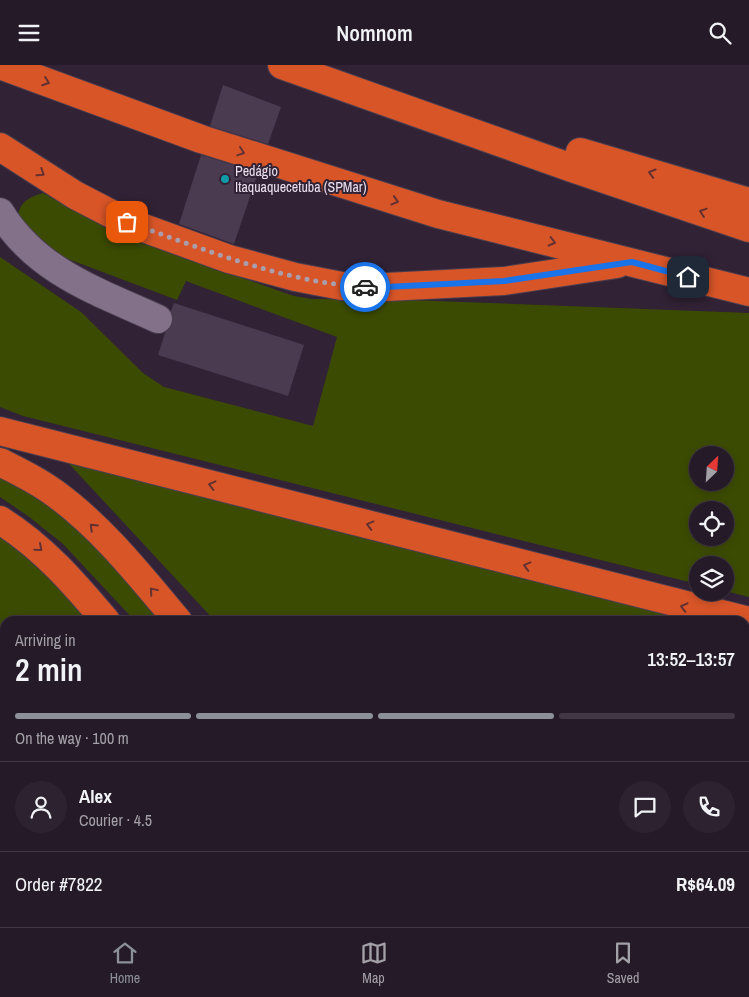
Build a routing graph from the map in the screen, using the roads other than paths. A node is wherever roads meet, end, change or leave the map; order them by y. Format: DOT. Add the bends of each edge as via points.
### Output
graph roads {
  1 [pos="0,65"];
  2 [pos="282,65"];
  3 [pos="340,85"];
  4 [pos="0,147"];
  5 [pos="749,202"];
  6 [pos="0,212"];
  7 [pos="749,227"];
  8 [pos="632,262"];
  9 [pos="741,291"];
  10 [pos="158,319"];
  11 [pos="0,431"];
  12 [pos="0,462"];
  13 [pos="0,520"];
  14 [pos="102,616"];
  15 [pos="174,616"];
  16 [pos="729,616"];
  1 -- 8 [label="highway, one-way" via="209,141 349,187 438,214"];
  2 -- 3 [label="highway"];
  5 -- 3 [label="highway, one-way"];
  7 -- 3 [label="highway, one-way" via="572,169"];
  4 -- 8 [label="highway, one-way" via="75,195 127,222 229,259 305,279 386,287 504,281"];
  6 -- 10 [label="lane" via="11,230 38,257 74,281"];
  8 -- 9 [label="highway"];
  16 -- 11 [label="highway, one-way"];
  15 -- 12 [label="highway, one-way" via="128,561 90,524 53,492"];
  13 -- 14 [label="highway, one-way" via="22,533 54,561"];
}
